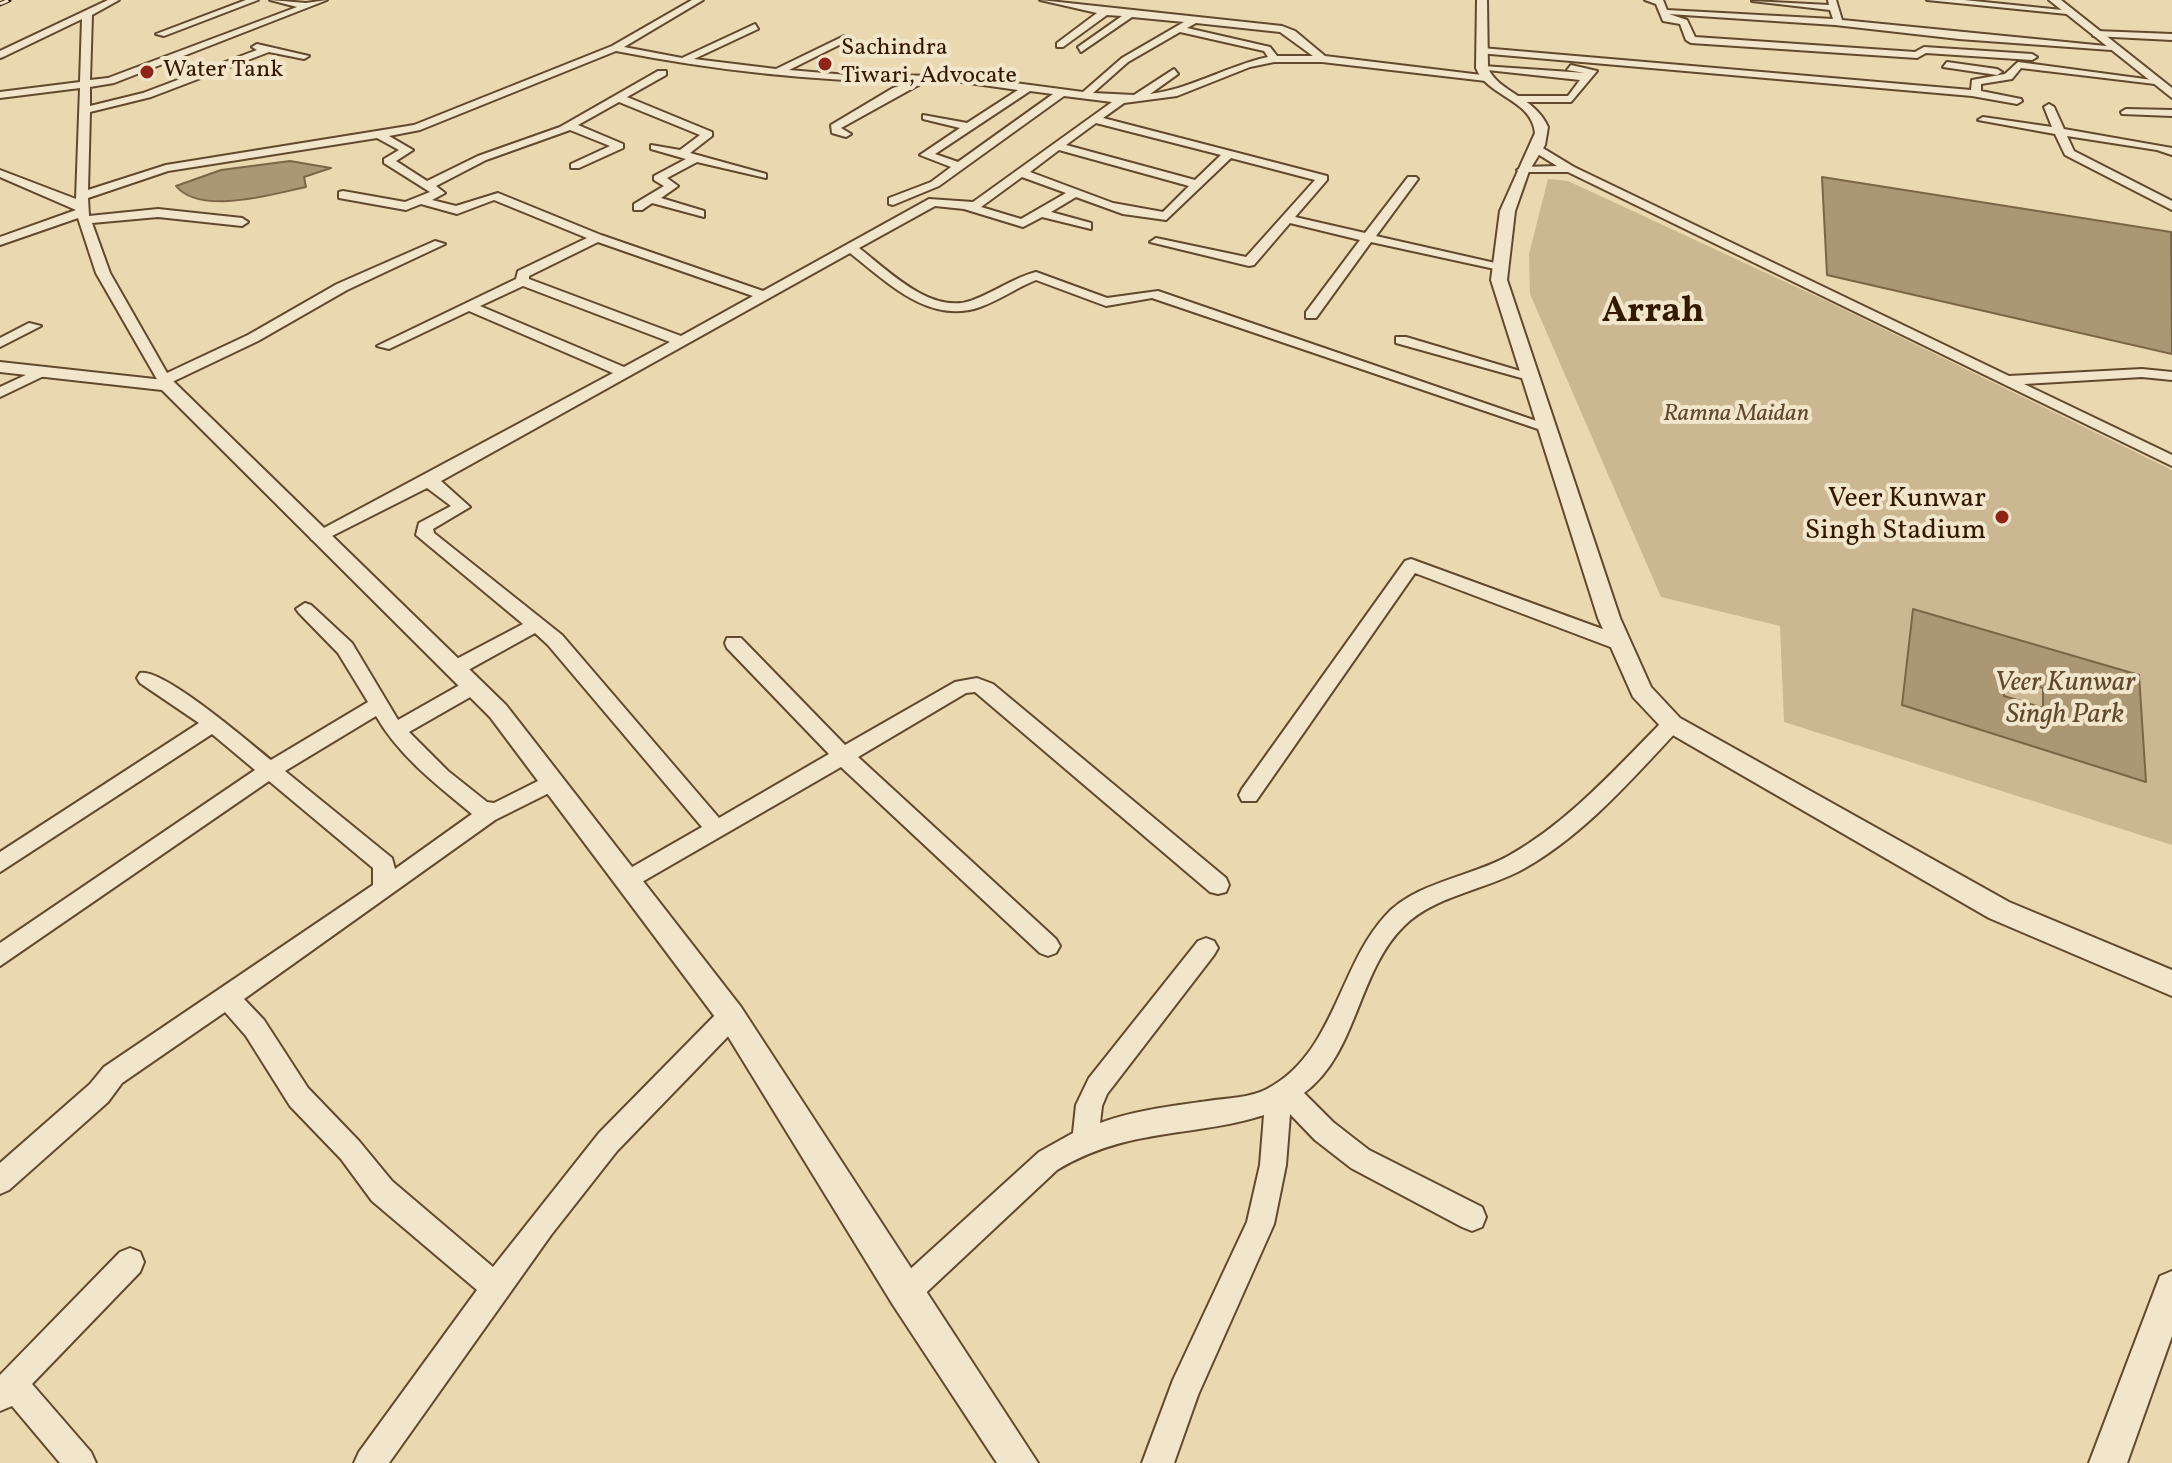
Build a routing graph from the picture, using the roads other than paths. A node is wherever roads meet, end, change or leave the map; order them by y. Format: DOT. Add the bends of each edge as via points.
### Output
graph roads {
  1 [pos="115,0"];
  2 [pos="254,0"];
  3 [pos="274,0"];
  4 [pos="323,0"];
  5 [pos="699,0"];
  6 [pos="1044,0"];
  7 [pos="1482,0"];
  8 [pos="1649,0"];
  9 [pos="1931,0"];
  10 [pos="2054,0"];
  11 [pos="1756,1"];
  12 [pos="1958,2"];
  13 [pos="1834,4"];
  14 [pos="307,6"];
  15 [pos="2067,11"];
  16 [pos="1105,12"];
  17 [pos="1663,12"];
  18 [pos="87,14"];
  19 [pos="1131,14"];
  20 [pos="1966,14"];
  21 [pos="203,19"];
  22 [pos="1195,20"];
  23 [pos="1680,21"];
  24 [pos="217,22"];
  25 [pos="1836,22"];
  26 [pos="1767,25"];
  27 [pos="232,26"];
  28 [pos="1975,26"];
  29 [pos="755,27"];
  30 [pos="246,29"];
  31 [pos="1178,30"];
  32 [pos="161,34"];
  33 [pos="2096,34"];
  34 [pos="2172,37"];
  35 [pos="1984,38"];
  36 [pos="844,39"];
  37 [pos="218,40"];
  38 [pos="1060,45"];
  39 [pos="2111,47"];
  40 [pos="615,48"];
  41 [pos="268,49"];
  42 [pos="1081,49"];
  43 [pos="0,55"];
  44 [pos="304,56"];
  45 [pos="1274,59"];
  46 [pos="1322,59"];
  47 [pos="682,61"];
  48 [pos="1947,65"];
  49 [pos="2135,66"];
  50 [pos="1484,67"];
  51 [pos="777,72"];
  52 [pos="1174,72"];
  53 [pos="662,73"];
  54 [pos="2010,74"];
  55 [pos="931,78"];
  56 [pos="2155,81"];
  57 [pos="1584,83"];
  58 [pos="86,86"];
  59 [pos="1026,89"];
  60 [pos="1973,93"];
  61 [pos="1060,94"];
  62 [pos="2172,94"];
  63 [pos="0,95"];
  64 [pos="1083,97"];
  65 [pos="622,99"];
  66 [pos="1517,99"];
  67 [pos="1128,100"];
  68 [pos="2017,101"];
  69 [pos="2049,107"];
  70 [pos="86,110"];
  71 [pos="1991,110"];
  72 [pos="2126,112"];
  73 [pos="2172,113"];
  74 [pos="927,117"];
  75 [pos="1094,119"];
  76 [pos="1983,120"];
  77 [pos="570,126"];
  78 [pos="2057,126"];
  79 [pos="970,127"];
  80 [pos="846,134"];
  81 [pos="381,136"];
  82 [pos="2064,145"];
  83 [pos="1055,146"];
  84 [pos="655,147"];
  85 [pos="1537,149"];
  86 [pos="2172,152"];
  87 [pos="1229,153"];
  88 [pos="682,154"];
  89 [pos="696,158"];
  90 [pos="2172,161"];
  91 [pos="575,166"];
  92 [pos="959,166"];
  93 [pos="1570,169"];
  94 [pos="1523,170"];
  95 [pos="1018,172"];
  96 [pos="0,173"];
  97 [pos="762,176"];
  98 [pos="1412,179"];
  99 [pos="428,185"];
  100 [pos="1199,185"];
  101 [pos="1073,194"];
  102 [pos="343,195"];
  103 [pos="651,199"];
  104 [pos="422,201"];
  105 [pos="893,201"];
  106 [pos="2172,206"];
  107 [pos="638,207"];
  108 [pos="969,207"];
  109 [pos="83,209"];
  110 [pos="1041,213"];
  111 [pos="700,214"];
  112 [pos="1287,219"];
  113 [pos="242,222"];
  114 [pos="1087,226"];
  115 [pos="1369,237"];
  116 [pos="597,238"];
  117 [pos="0,241"];
  118 [pos="1156,242"];
  119 [pos="439,244"];
  120 [pos="850,247"];
  121 [pos="1499,268"];
  122 [pos="522,281"];
  123 [pos="763,295"];
  124 [pos="470,307"];
  125 [pos="1311,315"];
  126 [pos="34,326"];
  127 [pos="1401,340"];
  128 [pos="681,341"];
  129 [pos="0,343"];
  130 [pos="384,346"];
  131 [pos="0,367"];
  132 [pos="43,371"];
  133 [pos="623,372"];
  134 [pos="1530,376"];
  135 [pos="2172,376"];
  136 [pos="2009,380"];
  137 [pos="165,383"];
  138 [pos="0,393"];
  139 [pos="1546,427"];
  140 [pos="2172,461"];
  141 [pos="433,479"];
  142 [pos="318,536"];
  143 [pos="305,609"];
  144 [pos="537,624"];
  145 [pos="734,643"];
  146 [pos="1620,643"];
  147 [pos="147,678"];
  148 [pos="463,678"];
  149 [pos="379,705"];
  150 [pos="1672,724"];
  151 [pos="211,725"];
  152 [pos="395,731"];
  153 [pos="844,757"];
  154 [pos="268,771"];
  155 [pos="552,782"];
  156 [pos="1249,795"];
  157 [pos="489,813"];
  158 [pos="717,830"];
  159 [pos="0,863"];
  160 [pos="628,881"];
  161 [pos="1218,885"];
  162 [pos="384,889"];
  163 [pos="1048,946"];
  164 [pos="1206,948"];
  165 [pos="0,956"];
  166 [pos="2172,983"];
  167 [pos="227,997"];
  168 [pos="731,1016"];
  169 [pos="1282,1095"];
  170 [pos="1086,1139"];
  171 [pos="5,1169"];
  172 [pos="1472,1217"];
  173 [pos="130,1262"];
  174 [pos="496,1288"];
  175 [pos="905,1293"];
  176 [pos="2169,1310"];
  177 [pos="6,1390"];
  178 [pos="80,1463"];
  179 [pos="370,1463"];
  180 [pos="1019,1463"];
  181 [pos="1158,1463"];
  182 [pos="2108,1463"];
  1 -- 18 [label="street"];
  2 -- 21 [label="street"];
  3 -- 14 [label="street"];
  4 -- 14 [label="street"];
  5 -- 40 [label="street"];
  6 -- 16 [label="street"];
  7 -- 50 [label="street"];
  8 -- 17 [label="street" via="1660,2"];
  9 -- 12 [label="street"];
  10 -- 15 [label="street"];
  11 -- 13 [label="street"];
  12 -- 15 [label="street"];
  12 -- 20 [label="street"];
  13 -- 25 [label="street"];
  14 -- 30 [label="street"];
  15 -- 33 [label="street"];
  16 -- 19 [label="street"];
  16 -- 38 [label="street"];
  17 -- 23 [label="street" via="1666,19"];
  17 -- 25 [label="street"];
  18 -- 43 [label="street"];
  18 -- 58 [label="street"];
  19 -- 22 [label="street"];
  19 -- 42 [label="street"];
  21 -- 24 [label="street"];
  21 -- 32 [label="street"];
  22 -- 31 [label="street"];
  22 -- 46 [label="street" via="1282,29"];
  23 -- 26 [label="street"];
  23 -- 49 [label="street" via="1693,40"];
  25 -- 35 [label="street"];
  27 -- 30 [label="street"];
  28 -- 35 [label="street"];
  29 -- 47 [label="street"];
  30 -- 37 [label="street"];
  31 -- 45 [label="street" via="1267,49"];
  31 -- 64 [label="street" via="1125,60"];
  33 -- 34 [label="street"];
  33 -- 39 [label="street"];
  35 -- 39 [label="street"];
  36 -- 51 [label="street"];
  37 -- 41 [label="street"];
  37 -- 58 [label="street"];
  39 -- 49 [label="street"];
  40 -- 47 [label="street"];
  40 -- 81 [label="street" via="453,115"];
  41 -- 44 [label="street"];
  41 -- 70 [label="street" via="147,95"];
  45 -- 46 [label="street"];
  45 -- 67 [label="street" via="1173,94"];
  46 -- 50 [label="street"];
  47 -- 51 [label="street"];
  48 -- 54 [label="street"];
  49 -- 56 [label="street"];
  50 -- 57 [label="street"];
  50 -- 57 [label="street" via="1591,70"];
  50 -- 60 [label="street"];
  50 -- 66 [label="street"];
  51 -- 55 [label="street"];
  52 -- 67 [label="street"];
  53 -- 65 [label="street"];
  54 -- 56 [label="street" via="2020,65"];
  54 -- 60 [label="street" via="1976,82"];
  54 -- 62 [label="street"];
  55 -- 59 [label="street"];
  55 -- 80 [label="street" via="897,90 835,127"];
  56 -- 62 [label="street"];
  57 -- 66 [label="street" via="1568,100"];
  58 -- 63 [label="street"];
  58 -- 70 [label="street"];
  59 -- 61 [label="street"];
  59 -- 79 [label="street"];
  60 -- 68 [label="street"];
  61 -- 64 [label="street"];
  61 -- 92 [label="street"];
  64 -- 67 [label="street"];
  65 -- 77 [label="street"];
  65 -- 88 [label="street" via="708,134"];
  66 -- 85 [label="street" via="1541,126"];
  67 -- 75 [label="street"];
  69 -- 78 [label="street"];
  70 -- 109 [label="street"];
  71 -- 78 [label="street"];
  72 -- 73 [label="street"];
  74 -- 79 [label="street"];
  75 -- 83 [label="street"];
  75 -- 87 [label="street"];
  76 -- 78 [label="street"];
  77 -- 91 [label="street" via="619,146"];
  77 -- 99 [label="street" via="482,158"];
  78 -- 82 [label="street"];
  78 -- 86 [label="street"];
  79 -- 92 [label="street" via="926,155"];
  81 -- 99 [label="street" via="407,150 388,161"];
  81 -- 109 [label="street" via="166,168"];
  82 -- 90 [label="street"];
  82 -- 106 [label="street" via="2073,155"];
  83 -- 95 [label="street"];
  83 -- 100 [label="street"];
  84 -- 88 [label="street"];
  85 -- 93 [label="street"];
  85 -- 94 [label="street"];
  87 -- 100 [label="street"];
  87 -- 112 [label="street" via="1323,178"];
  88 -- 89 [label="street"];
  89 -- 97 [label="street"];
  89 -- 103 [label="street" via="658,178 672,186"];
  92 -- 105 [label="street" via="928,187"];
  93 -- 94 [label="street"];
  93 -- 136 [label="street"];
  94 -- 121 [label="street" via="1499,236"];
  95 -- 101 [label="street" via="1057,183"];
  95 -- 108 [label="street"];
  96 -- 109 [label="street"];
  98 -- 115 [label="street"];
  99 -- 104 [label="street" via="439,193"];
  100 -- 101 [label="street" via="1166,216"];
  101 -- 110 [label="street"];
  102 -- 104 [label="street" via="405,206"];
  103 -- 107 [label="street"];
  103 -- 111 [label="street"];
  104 -- 116 [label="street" via="457,210 494,196"];
  108 -- 110 [label="street" via="1020,222"];
  108 -- 120 [label="street" via="937,200"];
  109 -- 113 [label="street"];
  109 -- 117 [label="street"];
  109 -- 137 [label="street" via="103,273"];
  110 -- 114 [label="street"];
  112 -- 115 [label="street"];
  112 -- 118 [label="street" via="1246,262"];
  115 -- 121 [label="street"];
  115 -- 125 [label="street"];
  116 -- 122 [label="street" via="523,274"];
  116 -- 123 [label="street"];
  119 -- 137 [label="street" via="342,287"];
  120 -- 123 [label="street"];
  120 -- 139 [label="street" via="942,307 972,306 1036,276 1106,302 1153,294"];
  121 -- 134 [label="street"];
  122 -- 124 [label="street"];
  122 -- 128 [label="street"];
  123 -- 128 [label="street"];
  124 -- 130 [label="street"];
  124 -- 133 [label="street"];
  126 -- 129 [label="street"];
  127 -- 134 [label="street"];
  128 -- 133 [label="street"];
  131 -- 132 [label="street"];
  132 -- 137 [label="street"];
  132 -- 138 [label="street"];
  133 -- 141 [label="street"];
  134 -- 139 [label="street"];
  135 -- 136 [label="street"];
  136 -- 140 [label="street"];
  137 -- 142 [label="street"];
  139 -- 146 [label="street"];
  141 -- 142 [label="street"];
  141 -- 144 [label="street" via="433,485 462,507 424,532"];
  142 -- 148 [label="street"];
  143 -- 149 [label="street" via="345,648"];
  144 -- 148 [label="street"];
  144 -- 158 [label="street"];
  145 -- 153 [label="street"];
  146 -- 150 [label="street" via="1641,691"];
  146 -- 156 [label="street" via="1411,565"];
  147 -- 151 [label="street"];
  148 -- 152 [label="street"];
  148 -- 155 [label="street" via="498,711"];
  149 -- 152 [label="street"];
  149 -- 154 [label="street"];
  150 -- 166 [label="street" via="1999,910"];
  150 -- 169 [label="street" via="1548,843 1396,919 1380,940 1329,1043 1303,1079"];
  151 -- 154 [label="street"];
  151 -- 159 [label="street"];
  152 -- 157 [label="street" via="441,777"];
  153 -- 158 [label="street"];
  153 -- 161 [label="street" via="962,687 977,685"];
  153 -- 163 [label="street"];
  154 -- 162 [label="street" via="384,864"];
  154 -- 165 [label="street"];
  155 -- 157 [label="street"];
  155 -- 160 [label="street"];
  157 -- 162 [label="street"];
  158 -- 160 [label="street"];
  160 -- 168 [label="street"];
  162 -- 167 [label="street"];
  164 -- 170 [label="street" via="1098,1086 1089,1105"];
  167 -- 171 [label="street" via="113,1075 99,1093"];
  167 -- 174 [label="street" via="255,1028 299,1097 382,1191"];
  168 -- 174 [label="street" via="608,1142"];
  168 -- 175 [label="street"];
  169 -- 170 [label="street" via="1249,1107 1156,1121"];
  169 -- 172 [label="street" via="1351,1153"];
  169 -- 181 [label="street" via="1260,1224 1189,1379"];
  170 -- 175 [label="street" via="1048,1161"];
  173 -- 177 [label="street"];
  174 -- 179 [label="street"];
  175 -- 180 [label="street"];
  176 -- 182 [label="street"];
  177 -- 178 [label="street"];
}
